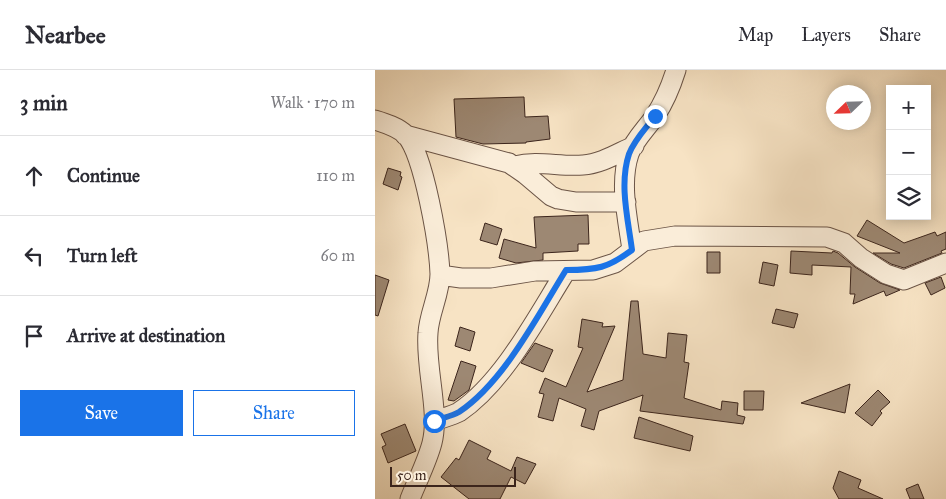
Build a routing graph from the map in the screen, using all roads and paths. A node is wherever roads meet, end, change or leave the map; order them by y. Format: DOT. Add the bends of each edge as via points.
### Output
graph roads {
  1 [pos="676,70"];
  2 [pos="375,120"];
  3 [pos="405,135"];
  4 [pos="634,146"];
  5 [pos="515,166"];
  6 [pos="626,202"];
  7 [pos="632,250"];
  8 [pos="946,263"];
  9 [pos="566,270"];
  10 [pos="440,275"];
  11 [pos="434,421"];
  12 [pos="409,499"];
  1 -- 4 [label="street" via="668,94"];
  2 -- 3 [label="street" via="391,125"];
  3 -- 5 [label="street"];
  3 -- 10 [label="street" via="423,176"];
  4 -- 5 [label="street" via="595,163"];
  4 -- 6 [label="street" via="625,170"];
  5 -- 6 [label="street" via="558,199"];
  6 -- 7 [label="street"];
  7 -- 8 [label="street" via="644,241 675,236 827,237 844,243 886,274 904,280"];
  7 -- 9 [label="street" via="615,263 593,270"];
  9 -- 10 [label="street" via="491,278"];
  9 -- 11 [label="street" via="518,348 491,383 458,412"];
  10 -- 11 [label="street" via="428,332"];
  11 -- 12 [label="street" via="432,442"];
}
